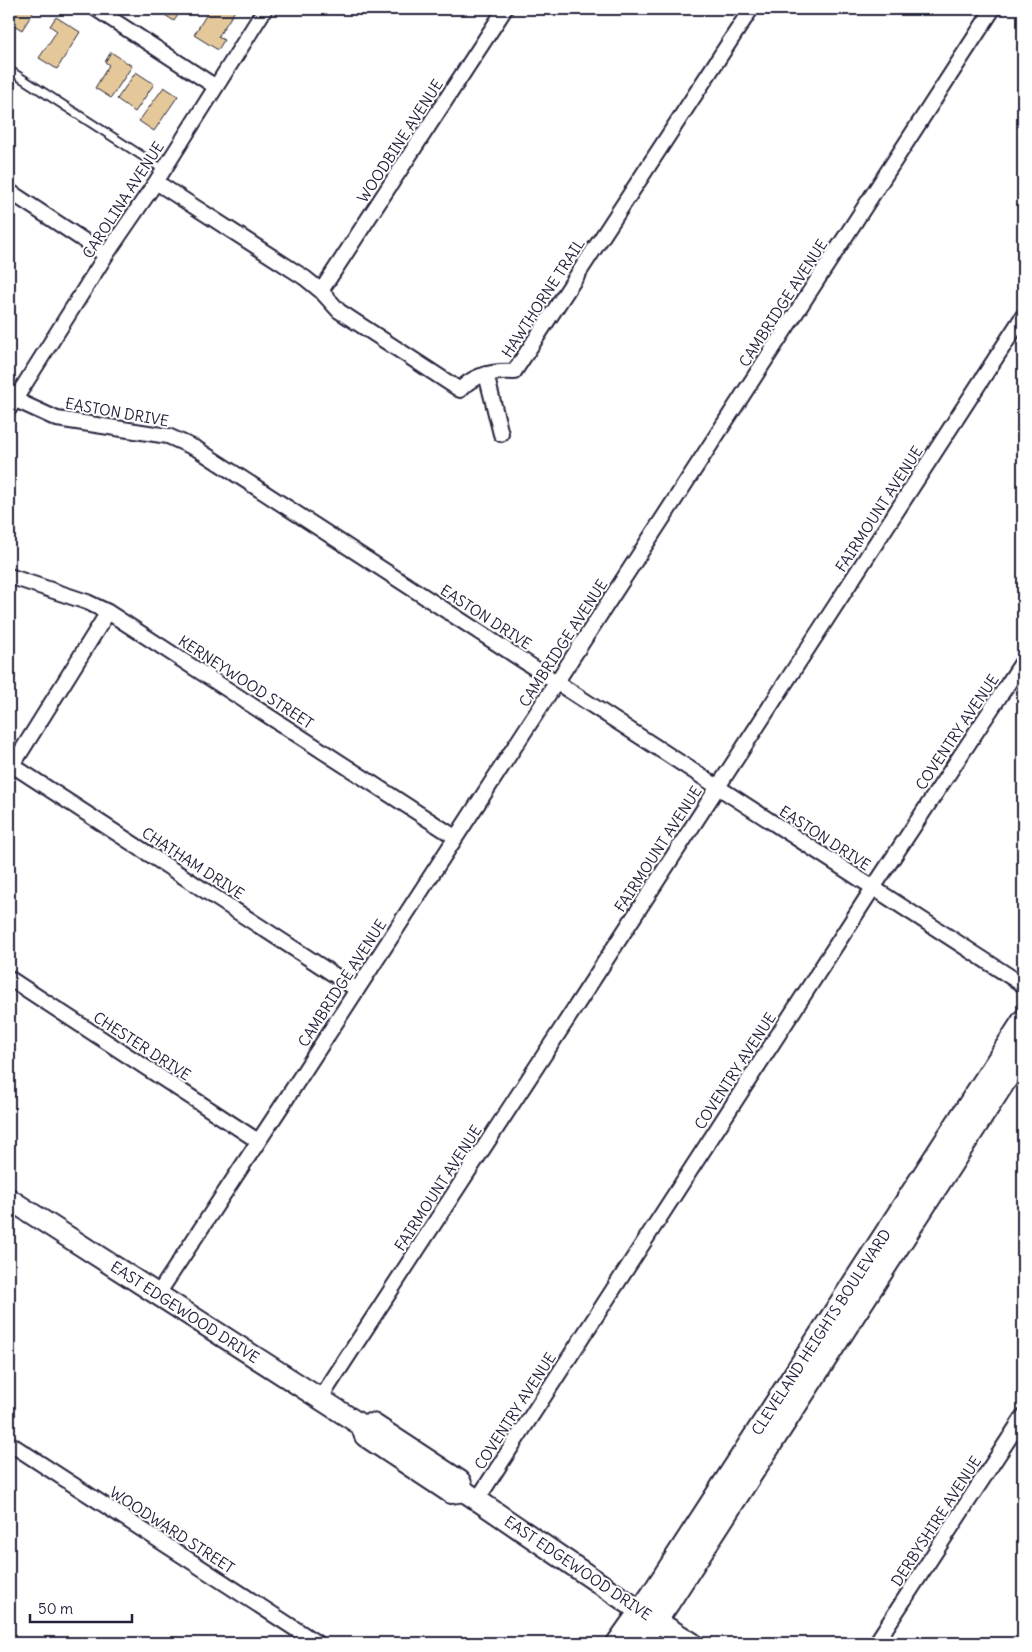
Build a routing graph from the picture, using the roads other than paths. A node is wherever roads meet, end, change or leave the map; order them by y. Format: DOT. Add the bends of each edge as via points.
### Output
graph roads {
  1 [pos="96,9"];
  2 [pos="266,9"];
  3 [pos="505,9"];
  4 [pos="751,9"];
  5 [pos="993,9"];
  6 [pos="9,70"];
  7 [pos="216,87"];
  8 [pos="164,170"];
  9 [pos="156,182"];
  10 [pos="9,191"];
  11 [pos="106,255"];
  12 [pos="321,291"];
  13 [pos="1023,316"];
  14 [pos="486,374"];
  15 [pos="11,402"];
  16 [pos="501,434"];
  17 [pos="9,576"];
  18 [pos="108,612"];
  19 [pos="1023,661"];
  20 [pos="557,682"];
  21 [pos="11,768"];
  22 [pos="717,787"];
  23 [pos="456,837"];
  24 [pos="873,888"];
  25 [pos="9,978"];
  26 [pos="1023,984"];
  27 [pos="356,989"];
  28 [pos="1023,1020"];
  29 [pos="1023,1054"];
  30 [pos="258,1141"];
  31 [pos="9,1199"];
  32 [pos="158,1294"];
  33 [pos="848,1307"];
  34 [pos="320,1399"];
  35 [pos="1023,1417"];
  36 [pos="9,1443"];
  37 [pos="470,1496"];
  38 [pos="649,1616"];
  39 [pos="317,1643"];
  40 [pos="617,1643"];
  41 [pos="641,1643"];
  42 [pos="692,1643"];
  43 [pos="876,1643"];
  1 -- 7 [label="street"];
  2 -- 7 [label="street, CAROLINA AVENUE"];
  3 -- 12 [label="street, WOODBINE AVENUE"];
  4 -- 14 [label="street, HAWTHORNE TRAIL" via="514,372"];
  5 -- 20 [label="street, CAMBRIDGE AVENUE"];
  6 -- 8 [label="lane"];
  7 -- 8 [label="street, CAROLINA AVENUE"];
  8 -- 9 [label="street, CAROLINA AVENUE"];
  9 -- 11 [label="street, CAROLINA AVENUE"];
  9 -- 12 [label="street, HAWTHORNE TRAIL"];
  10 -- 11 [label="street"];
  11 -- 15 [label="street, CAROLINA AVENUE"];
  12 -- 14 [label="street, HAWTHORNE TRAIL" via="339,311 460,390"];
  13 -- 22 [label="street, FAIRMOUNT AVENUE"];
  14 -- 16 [label="street"];
  15 -- 20 [label="street, EASTON DRIVE" via="57,419 168,436 197,448"];
  17 -- 18 [label="street, KERNEYWOOD STREET"];
  18 -- 21 [label="street"];
  18 -- 23 [label="street, KERNEYWOOD STREET"];
  19 -- 24 [label="street, COVENTRY AVENUE"];
  20 -- 22 [label="street, EASTON DRIVE"];
  20 -- 23 [label="street, CAMBRIDGE AVENUE"];
  21 -- 27 [label="street, CHATHAM DRIVE"];
  22 -- 24 [label="street, EASTON DRIVE"];
  22 -- 34 [label="street, FAIRMOUNT AVENUE"];
  23 -- 27 [label="street, CAMBRIDGE AVENUE"];
  24 -- 26 [label="street, EASTON DRIVE"];
  24 -- 37 [label="street, COVENTRY AVENUE"];
  25 -- 30 [label="street, CHESTER DRIVE"];
  27 -- 30 [label="street, CAMBRIDGE AVENUE"];
  28 -- 33 [label="street, CLEVELAND HEIGHTS BOULEVARD"];
  29 -- 33 [label="street, CLEVELAND HEIGHTS BOULEVARD"];
  30 -- 32 [label="street, CAMBRIDGE AVENUE"];
  31 -- 32 [label="street, EAST EDGEWOOD DRIVE"];
  32 -- 34 [label="street, EAST EDGEWOOD DRIVE"];
  33 -- 38 [label="street, CLEVELAND HEIGHTS BOULEVARD"];
  34 -- 37 [label="street, EAST EDGEWOOD DRIVE" via="361,1425 373,1424 460,1481"];
  35 -- 43 [label="street, DERBYSHIRE AVENUE"];
  36 -- 39 [label="street, WOODWARD STREET"];
  37 -- 38 [label="street, EAST EDGEWOOD DRIVE"];
  38 -- 40 [label="street, CLEVELAND HEIGHTS BOULEVARD"];
  38 -- 41 [label="street, CLEVELAND HEIGHTS BOULEVARD"];
  38 -- 42 [label="street, EAST EDGEWOOD DRIVE"];
}
